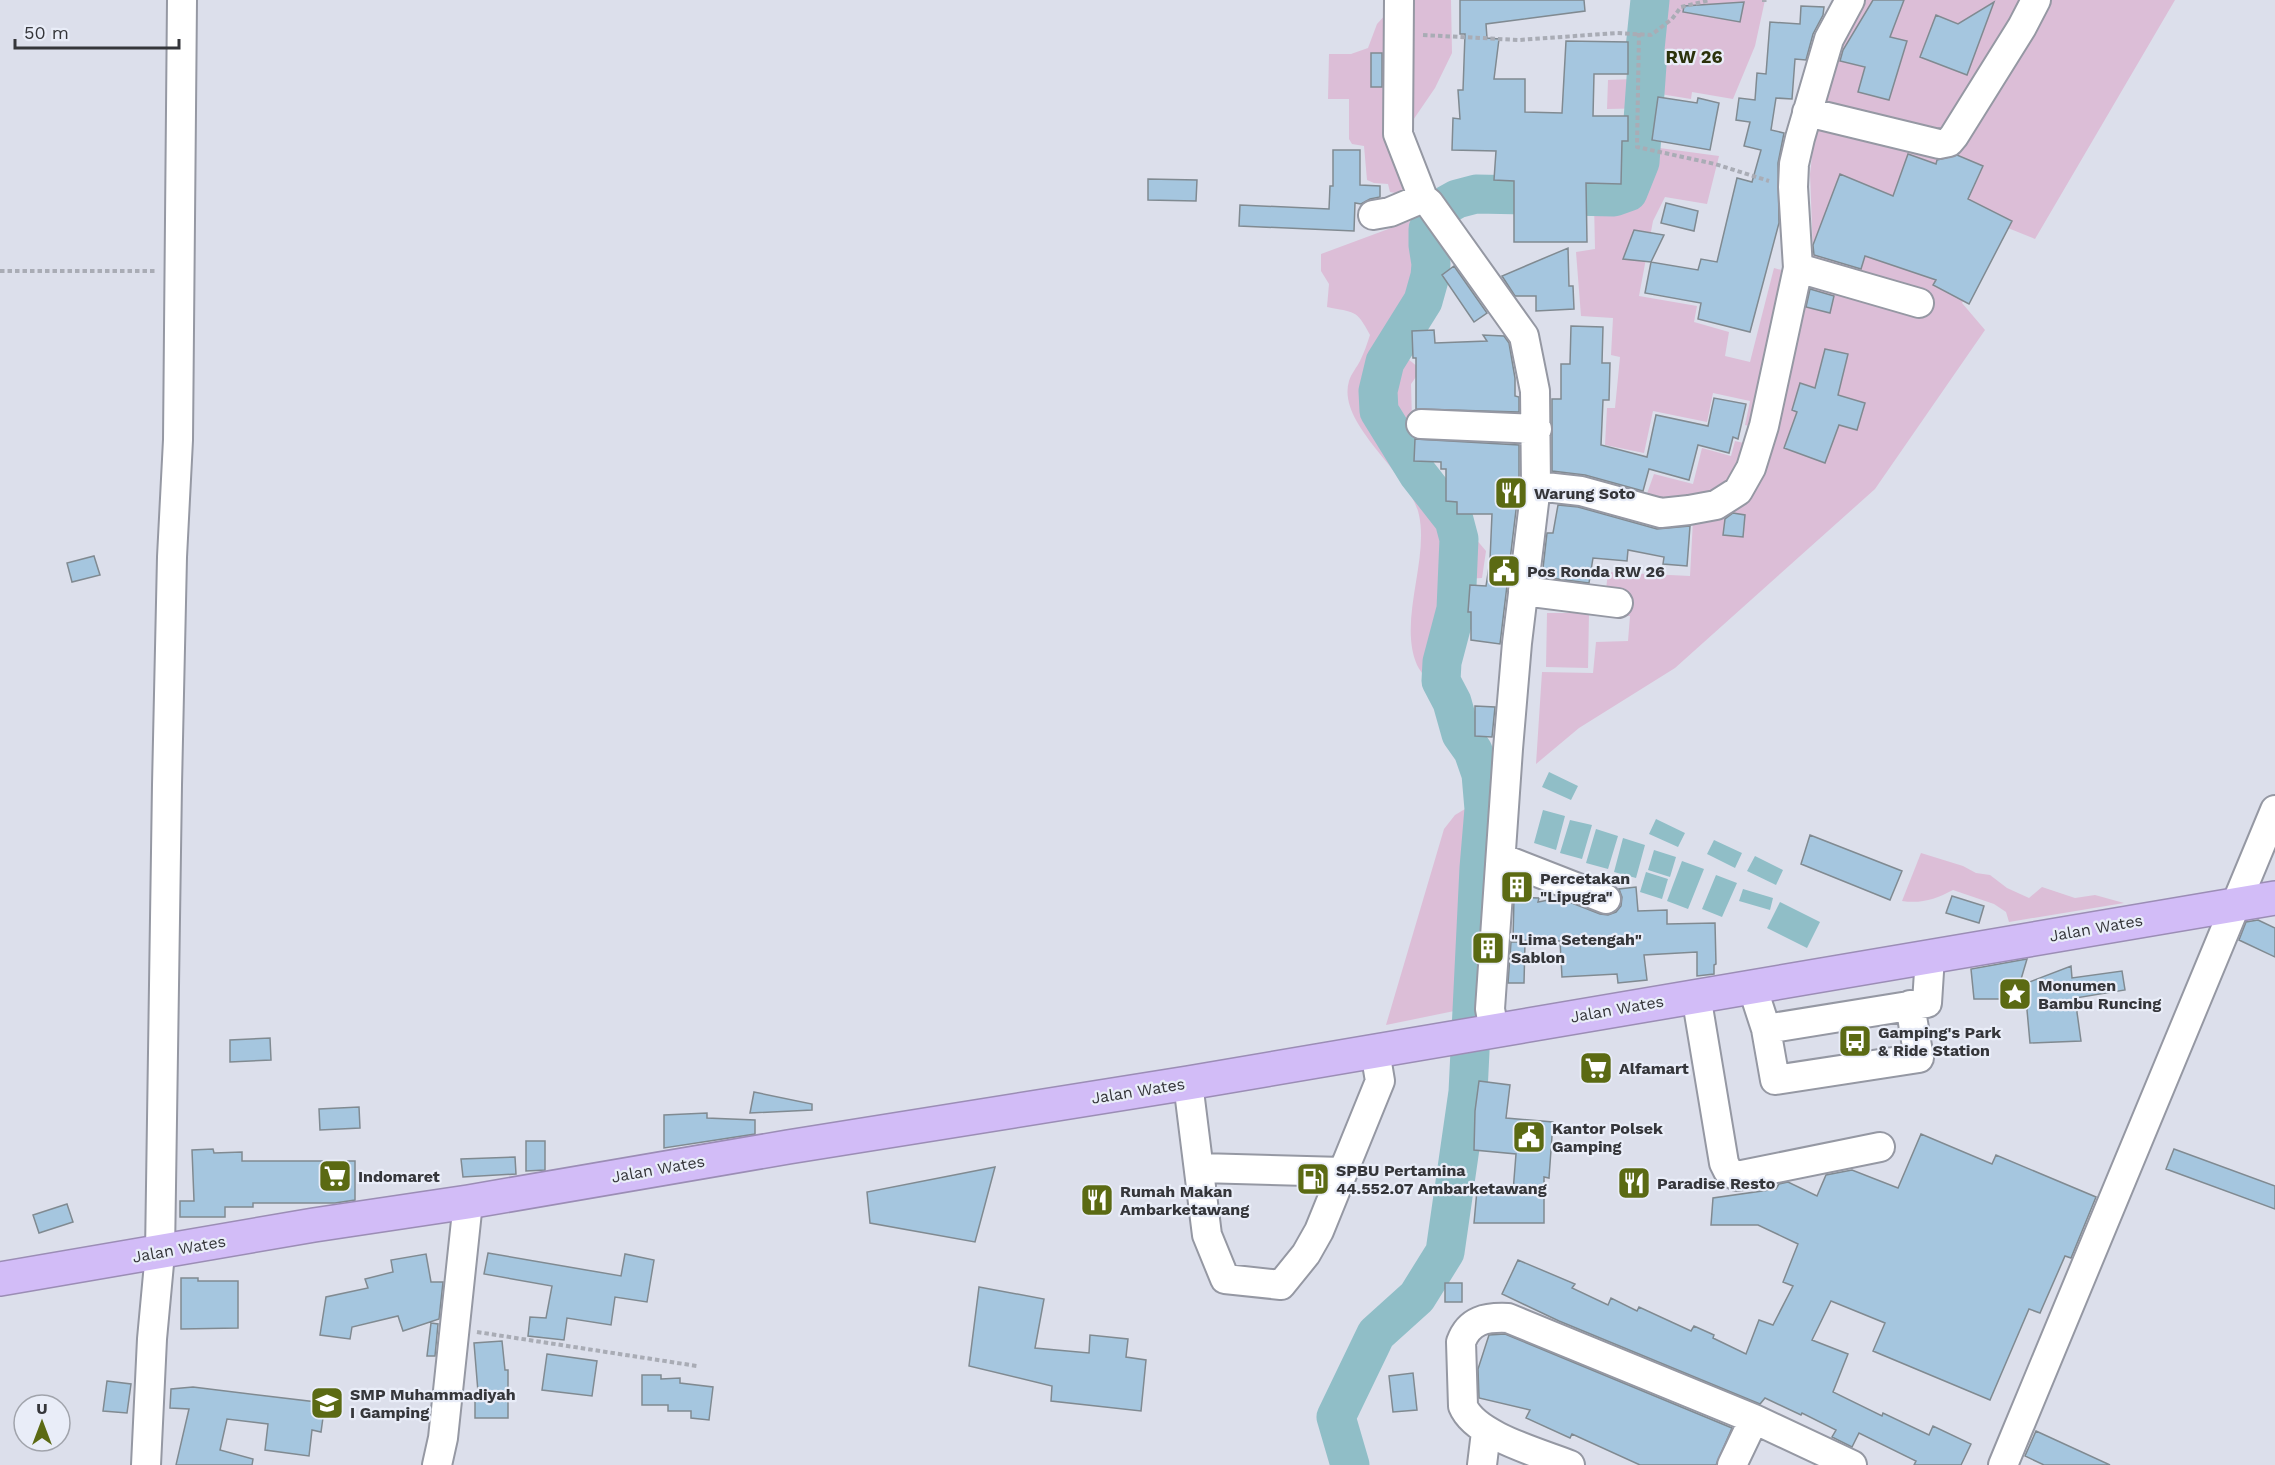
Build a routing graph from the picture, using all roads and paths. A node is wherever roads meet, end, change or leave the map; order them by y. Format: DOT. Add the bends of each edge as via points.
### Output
graph roads {
  1 [pos="182,0"];
  2 [pos="1400,0"];
  3 [pos="1710,0"];
  4 [pos="1762,0"];
  5 [pos="1769,0"];
  6 [pos="1850,0"];
  7 [pos="2036,0"];
  8 [pos="1641,33"];
  9 [pos="1400,34"];
  10 [pos="1807,112"];
  11 [pos="1793,187"];
  12 [pos="1419,202"];
  13 [pos="1373,215"];
  14 [pos="1798,268"];
  15 [pos="0,271"];
  16 [pos="179,271"];
  17 [pos="1919,303"];
  18 [pos="1421,424"];
  19 [pos="1537,429"];
  20 [pos="1536,486"];
  21 [pos="1523,591"];
  22 [pos="1618,603"];
  23 [pos="2275,810"];
  24 [pos="1501,858"];
  25 [pos="2275,898"];
  26 [pos="1606,899"];
  27 [pos="2236,905"];
  28 [pos="1930,956"];
  29 [pos="1752,986"];
  30 [pos="1696,995"];
  31 [pos="1910,1005"];
  32 [pos="1767,1029"];
  33 [pos="1484,1032"];
  34 [pos="1375,1051"];
  35 [pos="1188,1083"];
  36 [pos="1880,1147"];
  37 [pos="1200,1168"];
  38 [pos="1343,1172"];
  39 [pos="468,1202"];
  40 [pos="160,1252"];
  41 [pos="0,1280"];
  42 [pos="455,1329"];
  43 [pos="697,1366"];
  44 [pos="1754,1419"];
  45 [pos="1486,1431"];
  46 [pos="442,1462"];
  47 [pos="146,1465"];
  48 [pos="1482,1465"];
  49 [pos="1570,1465"];
  50 [pos="1732,1465"];
  51 [pos="1852,1465"];
  52 [pos="2003,1465"];
  1 -- 16 [label="street"];
  2 -- 9 [label="street"];
  3 -- 8 [label="path" via="1681,7 1651,34"];
  4 -- 5 [label="path"];
  6 -- 10 [label="street" via="1829,39"];
  7 -- 10 [label="street" via="1949,142 1939,144"];
  8 -- 9 [label="path" via="1520,40"];
  8 -- 11 [label="path" via="1637,147"];
  9 -- 12 [label="street" via="1398,134"];
  10 -- 11 [label="street" via="1794,164"];
  11 -- 14 [label="street"];
  12 -- 13 [label="street"];
  12 -- 19 [label="street" via="1446,229 1524,336 1532,368"];
  14 -- 17 [label="street"];
  14 -- 20 [label="street" via="1764,426 1751,468 1738,490 1716,505 1661,513 1581,490"];
  15 -- 16 [label="path"];
  16 -- 40 [label="street"];
  18 -- 19 [label="street"];
  19 -- 20 [label="street"];
  20 -- 21 [label="street"];
  21 -- 22 [label="street"];
  21 -- 24 [label="street"];
  23 -- 27 [label="street"];
  24 -- 26 [label="street"];
  24 -- 33 [label="street" via="1490,1009"];
  25 -- 27 [label="highway, Jalan Wates"];
  27 -- 28 [label="highway, Jalan Wates"];
  27 -- 52 [label="street"];
  28 -- 29 [label="highway, Jalan Wates"];
  28 -- 31 [label="street" via="1927,1003"];
  29 -- 30 [label="highway, Jalan Wates"];
  29 -- 32 [label="street"];
  30 -- 33 [label="highway, Jalan Wates"];
  30 -- 36 [label="street" via="1728,1171 1737,1176"];
  31 -- 32 [label="street"];
  31 -- 32 [label="street" via="1919,1058 1775,1080"];
  33 -- 34 [label="highway, Jalan Wates"];
  34 -- 35 [label="highway, Jalan Wates"];
  34 -- 38 [label="street" via="1380,1081"];
  35 -- 37 [label="street"];
  35 -- 39 [label="highway, Jalan Wates"];
  37 -- 38 [label="street"];
  37 -- 38 [label="street" via="1208,1235 1225,1279 1281,1285 1319,1231"];
  39 -- 40 [label="highway, Jalan Wates"];
  39 -- 42 [label="street"];
  40 -- 41 [label="highway, Jalan Wates"];
  40 -- 47 [label="street"];
  42 -- 43 [label="path"];
  42 -- 46 [label="street"];
  44 -- 45 [label="street" via="1508,1318 1490,1318 1474,1323 1464,1332 1461,1342 1463,1406 1467,1416"];
  44 -- 50 [label="street"];
  44 -- 51 [label="street"];
  45 -- 48 [label="street"];
  45 -- 49 [label="street"];
}
